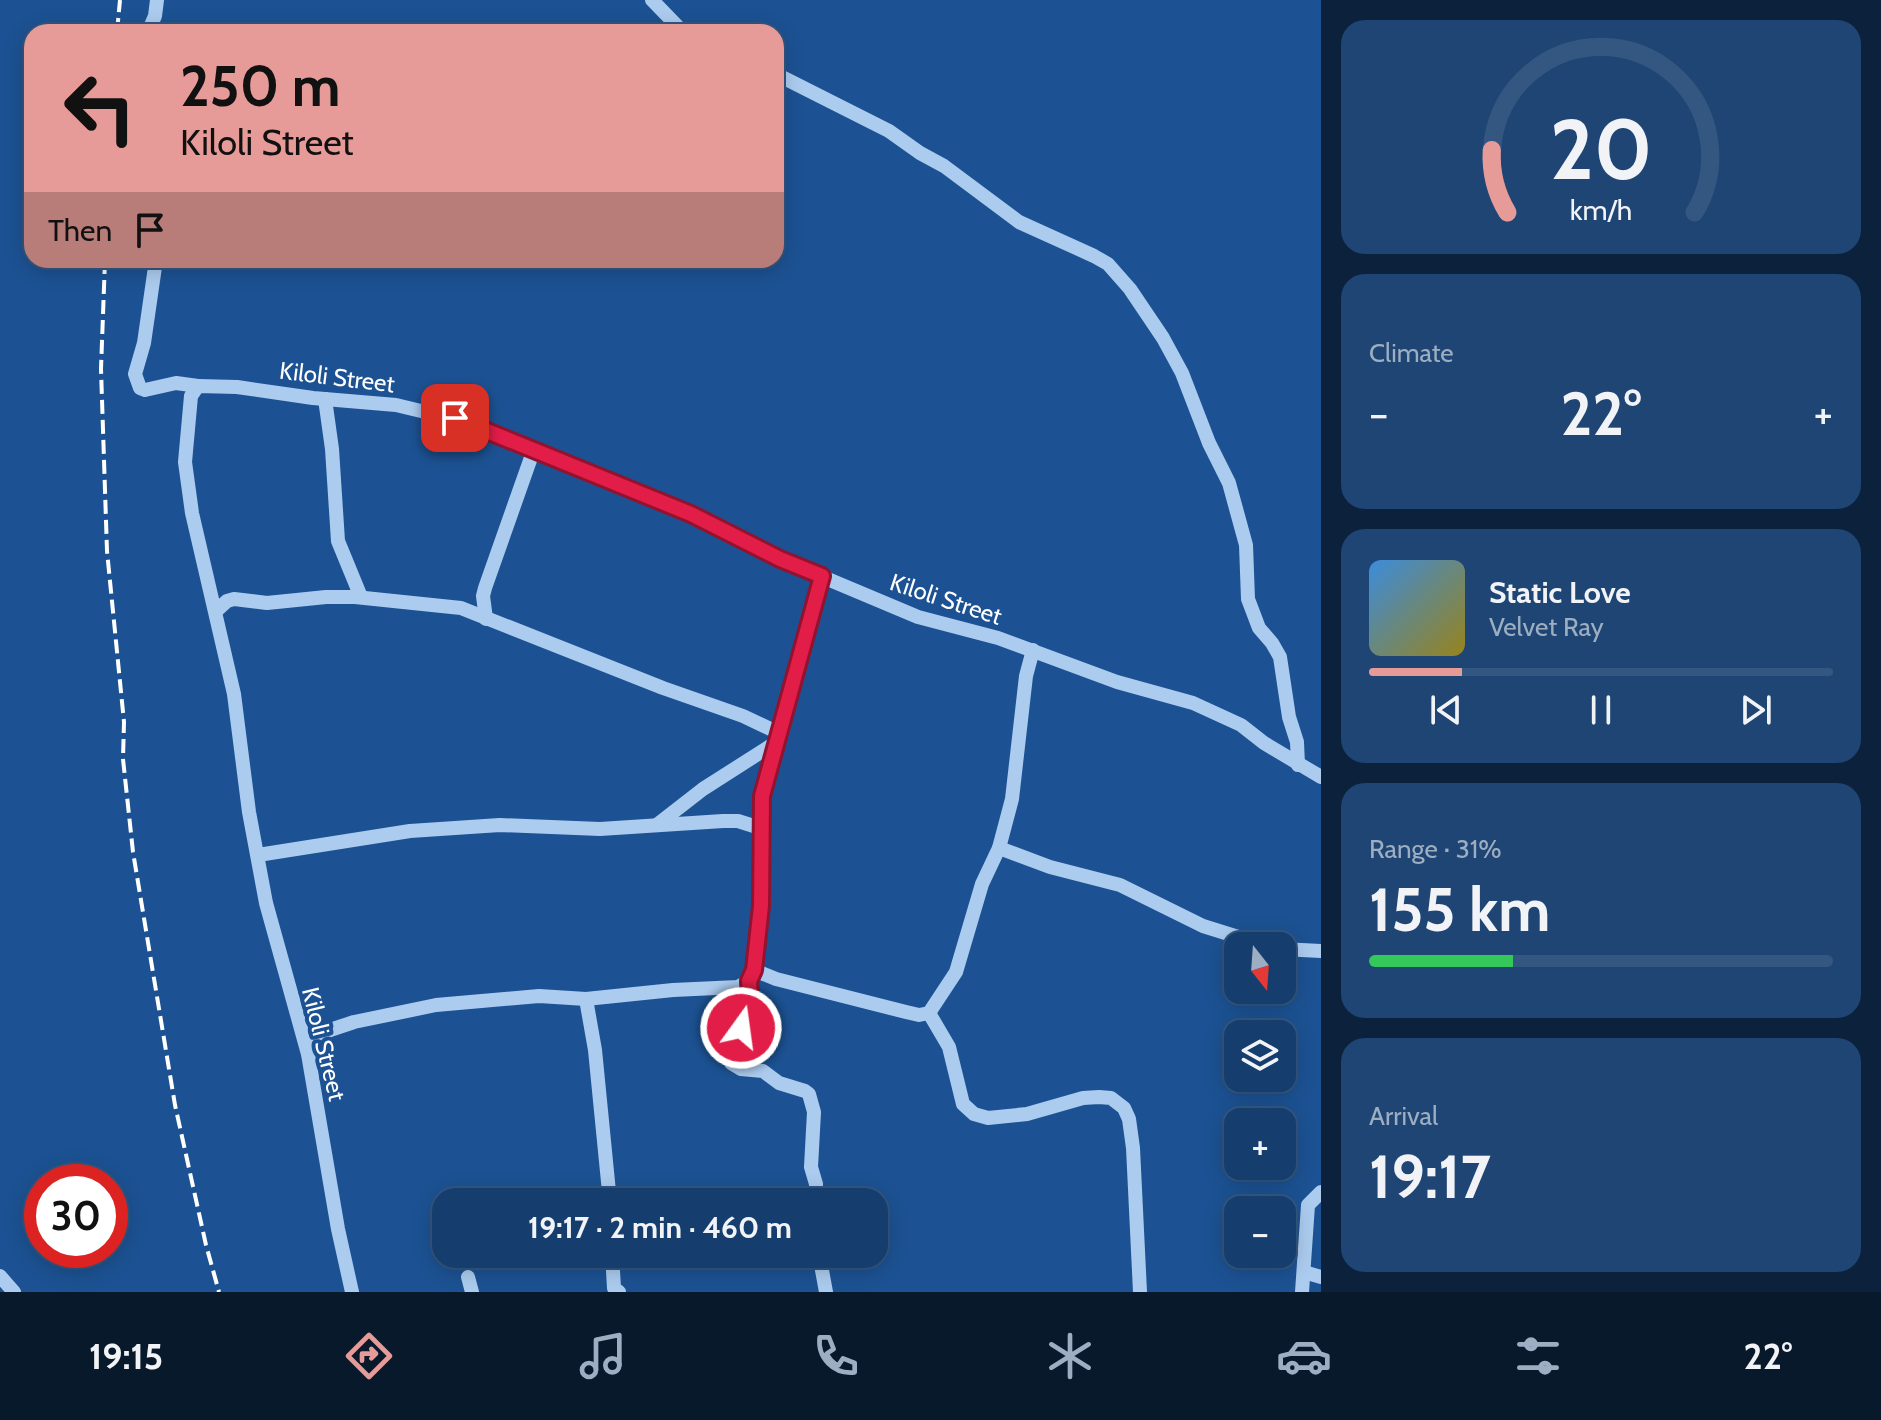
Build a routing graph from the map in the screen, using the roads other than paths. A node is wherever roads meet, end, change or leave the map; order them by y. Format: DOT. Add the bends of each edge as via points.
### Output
graph roads {
  1 [pos="157,0"];
  2 [pos="652,0"];
  3 [pos="152,24"];
  4 [pos="675,24"];
  5 [pos="784,78"];
  6 [pos="155,268"];
  7 [pos="198,386"];
  8 [pos="325,399"];
  9 [pos="534,449"];
  10 [pos="822,576"];
  11 [pos="361,597"];
  12 [pos="216,611"];
  13 [pos="486,619"];
  14 [pos="1033,650"];
  15 [pos="777,738"];
  16 [pos="1298,765"];
  17 [pos="1321,777"];
  18 [pos="658,824"];
  19 [pos="760,828"];
  20 [pos="999,848"];
  21 [pos="258,855"];
  22 [pos="1224,933"];
  23 [pos="1296,950"];
  24 [pos="1321,951"];
  25 [pos="752,976"];
  26 [pos="586,999"];
  27 [pos="929,1013"];
  28 [pos="308,1054"];
  29 [pos="609,1188"];
  30 [pos="816,1188"];
  31 [pos="1321,1192"];
  32 [pos="614,1268"];
  33 [pos="822,1268"];
  34 [pos="1304,1272"];
  35 [pos="0,1276"];
  36 [pos="1321,1277"];
  37 [pos="616,1291"];
  38 [pos="14,1292"];
  39 [pos="352,1292"];
  40 [pos="826,1292"];
  41 [pos="1140,1292"];
  42 [pos="1302,1292"];
  1 -- 3 [label="street"];
  2 -- 4 [label="street"];
  5 -- 16 [label="street" via="889,131 1019,222 1108,264 1130,289 1182,373 1229,483 1246,545 1248,599 1259,628 1280,657"];
  6 -- 7 [label="street" via="137,381 145,390 176,383"];
  7 -- 8 [label="street, Kiloli Street"];
  7 -- 12 [label="street, Kiloli Street" via="191,396 185,462"];
  8 -- 9 [label="street, Kiloli Street" via="442,414"];
  8 -- 11 [label="street" via="338,541"];
  9 -- 10 [label="street, Kiloli Street"];
  9 -- 13 [label="street" via="485,588"];
  10 -- 14 [label="street, Kiloli Street" via="918,617"];
  10 -- 15 [label="street"];
  11 -- 12 [label="street" via="267,603 234,599"];
  11 -- 13 [label="street" via="461,608"];
  12 -- 21 [label="street, Kiloli Street"];
  13 -- 15 [label="street" via="743,716"];
  14 -- 16 [label="street, Kiloli Street" via="1207,709 1241,725"];
  14 -- 20 [label="street" via="1012,799"];
  15 -- 18 [label="street"];
  15 -- 19 [label="street"];
  16 -- 17 [label="street, Kiloli Street"];
  18 -- 19 [label="street" via="738,821"];
  18 -- 21 [label="street" via="410,831"];
  19 -- 25 [label="street" via="762,893"];
  20 -- 22 [label="street" via="1120,885"];
  20 -- 27 [label="street" via="982,884 956,972"];
  21 -- 28 [label="street, Kiloli Street"];
  23 -- 24 [label="street"];
  25 -- 26 [label="street" via="738,987"];
  25 -- 27 [label="street" via="919,1015"];
  25 -- 30 [label="street" via="731,1063 763,1071 809,1094"];
  26 -- 28 [label="street" via="539,996 436,1005 330,1030"];
  26 -- 29 [label="street"];
  27 -- 41 [label="street" via="949,1047 963,1104 974,1114 1027,1114 1099,1097 1124,1108 1133,1148"];
  28 -- 39 [label="street, Kiloli Street"];
  31 -- 34 [label="street" via="1308,1205"];
  32 -- 37 [label="street"];
  33 -- 40 [label="street"];
  34 -- 36 [label="street"];
  34 -- 42 [label="street"];
  35 -- 38 [label="street"];
}
